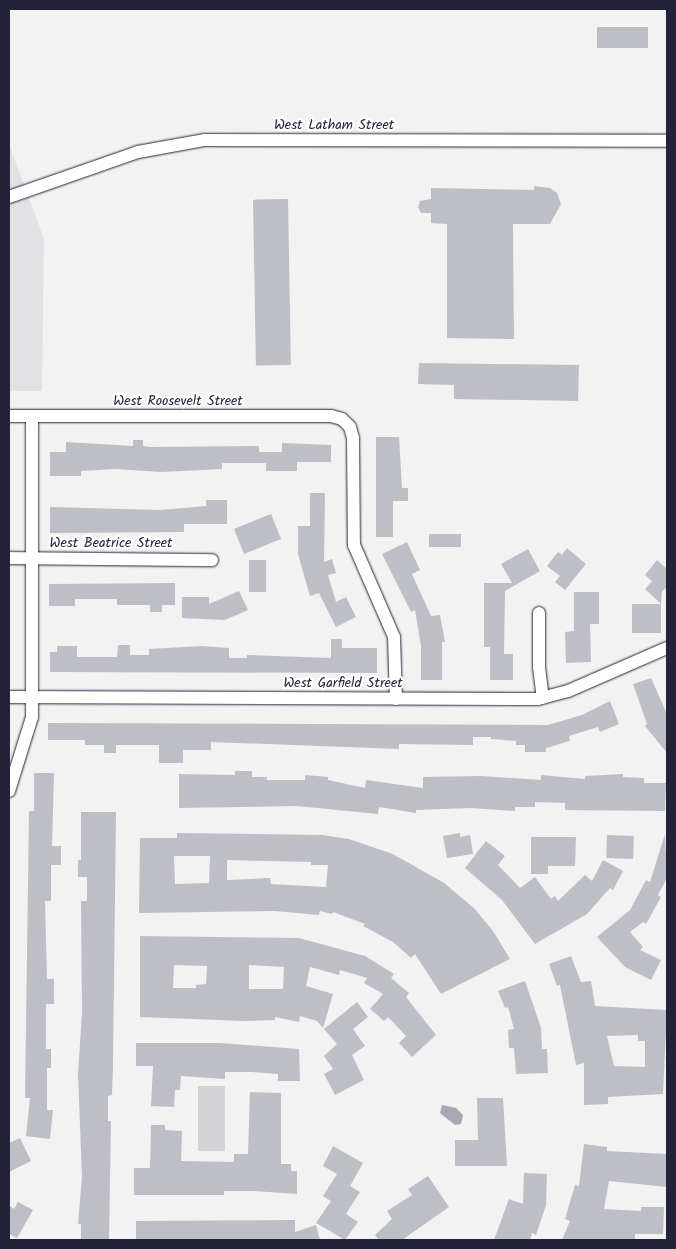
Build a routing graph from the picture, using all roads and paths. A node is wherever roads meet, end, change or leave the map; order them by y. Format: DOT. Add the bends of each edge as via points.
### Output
graph roads {
  1 [pos="667,142"];
  2 [pos="9,197"];
  3 [pos="9,416"];
  4 [pos="32,416"];
  5 [pos="9,558"];
  6 [pos="32,558"];
  7 [pos="212,560"];
  8 [pos="539,613"];
  9 [pos="667,648"];
  10 [pos="9,697"];
  11 [pos="32,697"];
  12 [pos="396,698"];
  13 [pos="543,698"];
  14 [pos="9,791"];
  1 -- 2 [label="street, West Latham Street" via="205,140 138,152"];
  3 -- 4 [label="street, West Roosevelt Street"];
  4 -- 6 [label="street"];
  4 -- 12 [label="street, West Roosevelt Street" via="331,416 346,423 352,438 354,545 394,637"];
  5 -- 6 [label="street, West Beatrice Street"];
  6 -- 7 [label="street, West Beatrice Street"];
  6 -- 11 [label="street"];
  8 -- 13 [label="street" via="539,667"];
  9 -- 13 [label="street, West Garfield Street" via="568,691"];
  10 -- 11 [label="street, West Garfield Street"];
  11 -- 12 [label="street, West Garfield Street"];
  11 -- 14 [label="street" via="30,730"];
  12 -- 13 [label="street, West Garfield Street"];
}
